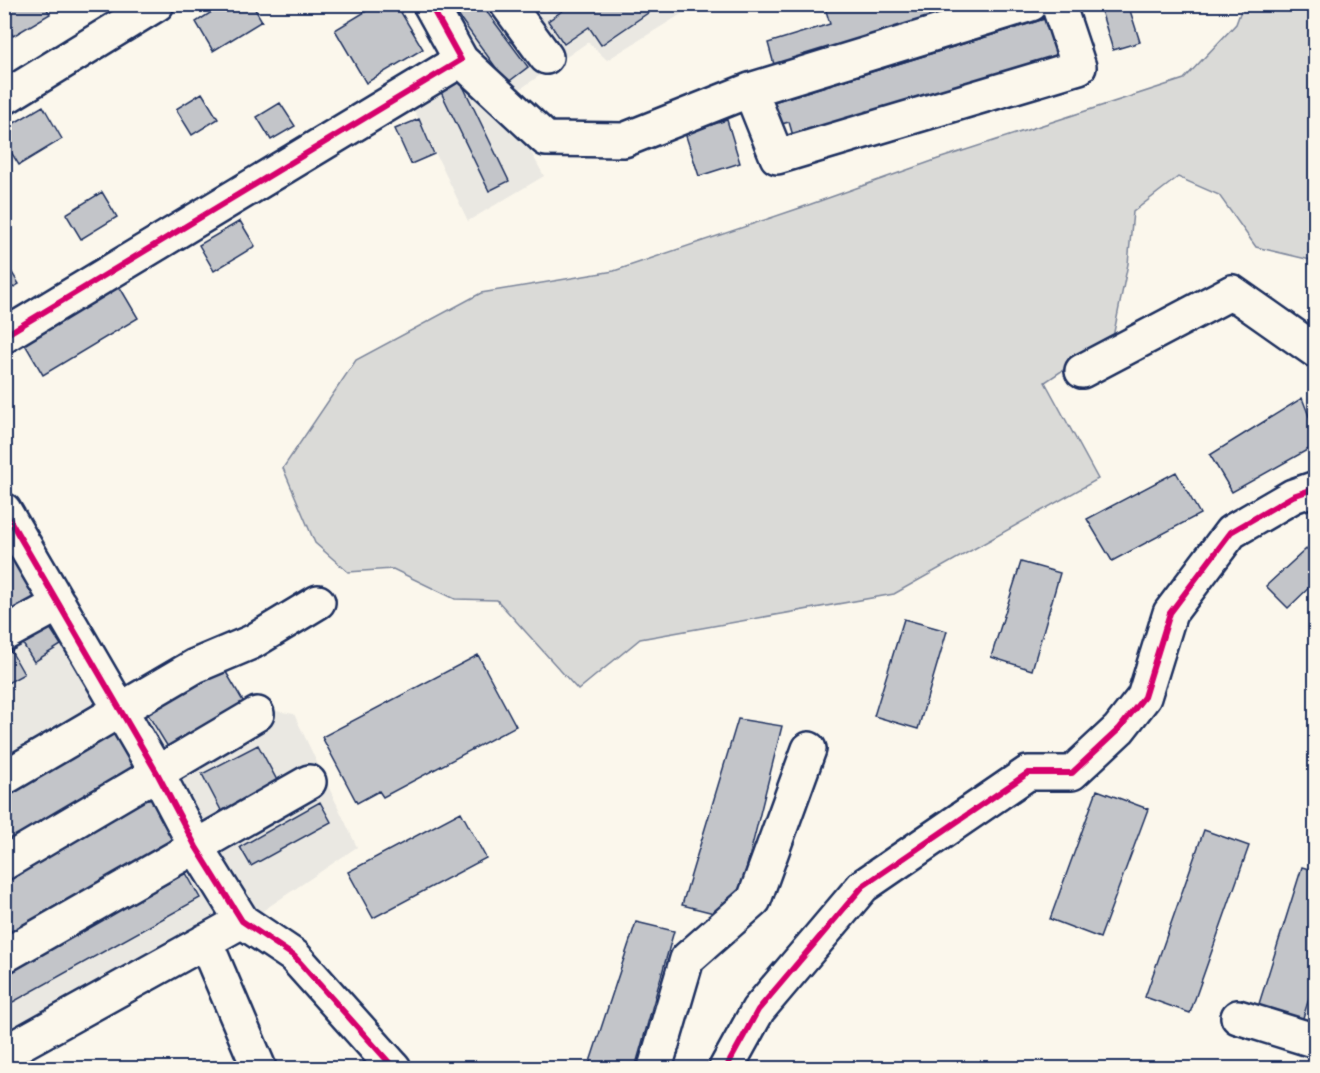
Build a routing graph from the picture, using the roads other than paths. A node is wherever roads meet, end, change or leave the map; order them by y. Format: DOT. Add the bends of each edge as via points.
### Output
graph roads {
  1 [pos="157,4"];
  2 [pos="430,4"];
  3 [pos="1031,4"];
  4 [pos="1058,4"];
  5 [pos="519,8"];
  6 [pos="546,57"];
  7 [pos="461,60"];
  8 [pos="750,90"];
  9 [pos="4,98"];
  10 [pos="4,336"];
  11 [pos="1316,351"];
  12 [pos="1082,371"];
  13 [pos="1316,488"];
  14 [pos="4,510"];
  15 [pos="14,548"];
  16 [pos="318,602"];
  17 [pos="59,604"];
  18 [pos="4,634"];
  19 [pos="120,709"];
  20 [pos="257,714"];
  21 [pos="809,749"];
  22 [pos="157,773"];
  23 [pos="4,778"];
  24 [pos="309,782"];
  25 [pos="196,847"];
  26 [pos="4,863"];
  27 [pos="242,921"];
  28 [pos="205,941"];
  29 [pos="4,956"];
  30 [pos="1239,1017"];
  31 [pos="1316,1041"];
  32 [pos="4,1053"];
  33 [pos="256,1067"];
  34 [pos="394,1068"];
  35 [pos="655,1068"];
  36 [pos="726,1068"];
  1 -- 9 [label="street"];
  2 -- 7 [label="street"];
  3 -- 8 [label="street"];
  4 -- 8 [label="street" via="1079,67 777,157"];
  5 -- 6 [label="street"];
  7 -- 8 [label="street" via="546,139 624,140"];
  7 -- 10 [label="street"];
  11 -- 12 [label="street" via="1232,292"];
  13 -- 36 [label="street" via="1293,496 1231,531 1170,613 1144,697 1119,729 1072,772 1028,774 863,886 758,1010"];
  14 -- 15 [label="street"];
  15 -- 17 [label="street"];
  16 -- 19 [label="street" via="252,642 195,666"];
  17 -- 18 [label="street"];
  17 -- 19 [label="street"];
  19 -- 22 [label="street"];
  19 -- 23 [label="street"];
  20 -- 22 [label="street"];
  21 -- 35 [label="street" via="754,900 687,959"];
  22 -- 25 [label="street"];
  22 -- 26 [label="street"];
  24 -- 25 [label="street"];
  25 -- 27 [label="street"];
  25 -- 29 [label="street"];
  27 -- 28 [label="street"];
  27 -- 34 [label="street" via="294,956"];
  28 -- 32 [label="street"];
  28 -- 33 [label="street"];
  30 -- 31 [label="street"];
}
